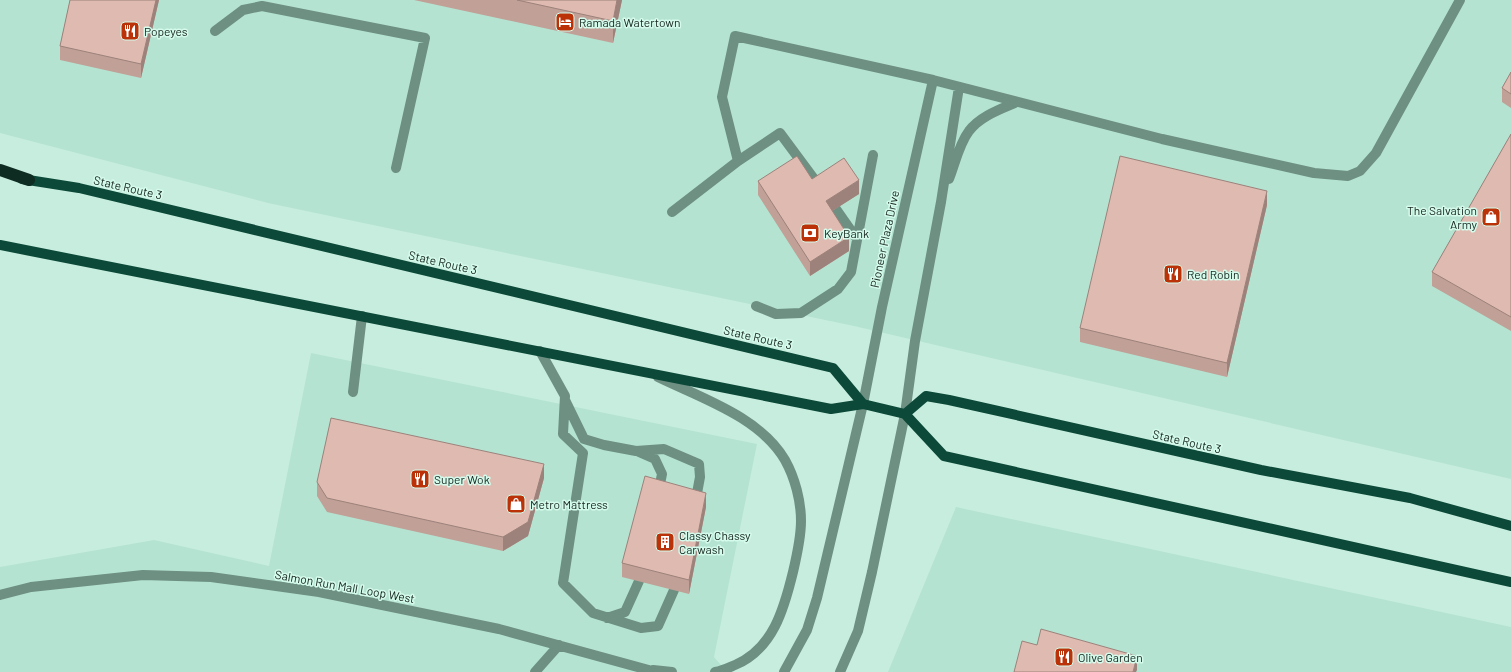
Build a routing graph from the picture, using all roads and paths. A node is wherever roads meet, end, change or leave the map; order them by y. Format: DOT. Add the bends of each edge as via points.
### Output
graph roads {
  1 [pos="1460,0"];
  2 [pos="216,31"];
  3 [pos="933,80"];
  4 [pos="959,87"];
  5 [pos="1017,102"];
  6 [pos="873,155"];
  7 [pos="738,161"];
  8 [pos="396,168"];
  9 [pos="0,170"];
  10 [pos="0,176"];
  11 [pos="29,180"];
  12 [pos="820,188"];
  13 [pos="941,202"];
  14 [pos="836,209"];
  15 [pos="672,212"];
  16 [pos="857,239"];
  17 [pos="0,245"];
  18 [pos="756,306"];
  19 [pos="362,316"];
  20 [pos="540,351"];
  21 [pos="651,373"];
  22 [pos="353,392"];
  23 [pos="564,398"];
  24 [pos="863,404"];
  25 [pos="905,414"];
  26 [pos="636,451"];
  27 [pos="658,494"];
  28 [pos="695,504"];
  29 [pos="1511,526"];
  30 [pos="638,581"];
  31 [pos="1511,582"];
  32 [pos="674,590"];
  33 [pos="0,595"];
  34 [pos="607,618"];
  35 [pos="559,645"];
  36 [pos="655,671"];
  37 [pos="535,672"];
  38 [pos="672,672"];
  39 [pos="715,672"];
  40 [pos="784,672"];
  41 [pos="840,672"];
  1 -- 5 [label="street" via="1376,153 1360,171 1348,176 1333,176 1291,168 1162,139"];
  2 -- 8 [label="street" via="243,10 262,6 425,38"];
  3 -- 4 [label="street"];
  3 -- 7 [label="street" via="735,36 722,97"];
  3 -- 24 [label="street, Pioneer Plaza Drive"];
  4 -- 5 [label="street"];
  4 -- 13 [label="street"];
  5 -- 13 [label="street" via="996,110 970,131 959,152"];
  6 -- 16 [label="street"];
  7 -- 12 [label="street" via="780,133"];
  7 -- 15 [label="street"];
  9 -- 11 [label="highway"];
  10 -- 11 [label="main road, State Route 3"];
  11 -- 24 [label="main road, State Route 3" via="79,188 833,368"];
  13 -- 25 [label="street" via="915,341"];
  14 -- 16 [label="street"];
  16 -- 18 [label="street" via="852,272 838,289 818,304 801,313 776,314"];
  17 -- 19 [label="main road"];
  19 -- 20 [label="main road"];
  19 -- 22 [label="street"];
  20 -- 21 [label="main road"];
  20 -- 23 [label="street"];
  21 -- 24 [label="main road" via="831,409"];
  21 -- 39 [label="street" via="747,420 784,459 794,478 798,496 801,520 799,544 780,620 756,652 741,663"];
  23 -- 26 [label="street" via="584,439"];
  23 -- 34 [label="street" via="563,434 583,453 563,583 593,613"];
  24 -- 25 [label="main road"];
  24 -- 40 [label="street, Pioneer Plaza Drive" via="817,598 807,630"];
  25 -- 29 [label="main road, State Route 3" via="926,396 949,400 1261,470 1410,498"];
  25 -- 31 [label="main road" via="944,456"];
  25 -- 41 [label="street" via="858,631"];
  26 -- 27 [label="street" via="655,459 662,474"];
  26 -- 28 [label="street" via="664,449 699,464 700,477"];
  30 -- 34 [label="street" via="626,612"];
  32 -- 34 [label="street" via="658,626 641,628"];
  33 -- 35 [label="street, Salmon Run Mall Loop West" via="31,587 143,575 211,577 319,592 499,629"];
  35 -- 36 [label="street, Salmon Run Mall Loop West"];
  35 -- 37 [label="street"];
  36 -- 38 [label="street, Salmon Run Mall Loop West"];
}
